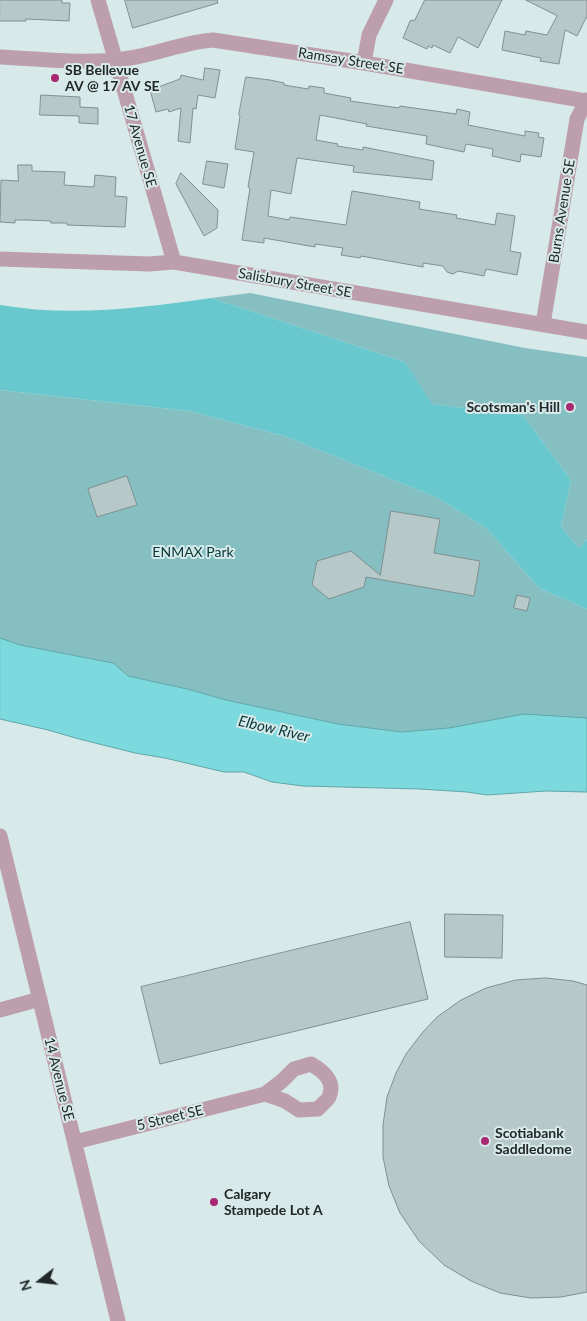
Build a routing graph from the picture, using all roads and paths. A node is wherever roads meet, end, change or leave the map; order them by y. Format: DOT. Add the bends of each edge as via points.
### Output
graph roads {
  1 [pos="98,0"];
  2 [pos="386,0"];
  3 [pos="0,57"];
  4 [pos="116,60"];
  5 [pos="364,63"];
  6 [pos="587,101"];
  7 [pos="0,259"];
  8 [pos="174,262"];
  9 [pos="543,324"];
  10 [pos="587,332"];
  11 [pos="0,836"];
  12 [pos="40,1000"];
  13 [pos="0,1010"];
  14 [pos="265,1094"];
  15 [pos="75,1142"];
  16 [pos="118,1321"];
  1 -- 4 [label="street, 17 Avenue SE"];
  2 -- 5 [label="street" via="369,34"];
  3 -- 4 [label="street, Ramsay Street SE"];
  4 -- 5 [label="street, Ramsay Street SE" via="213,40"];
  4 -- 8 [label="street, 17 Avenue SE"];
  5 -- 6 [label="street, Ramsay Street SE"];
  6 -- 9 [label="street, Burns Avenue SE" via="577,119"];
  7 -- 8 [label="street, Salisbury Street SE"];
  8 -- 9 [label="street, Salisbury Street SE"];
  9 -- 10 [label="street, Salisbury Street SE"];
  11 -- 12 [label="street, 14 Avenue SE"];
  12 -- 13 [label="street"];
  12 -- 15 [label="street, 14 Avenue SE"];
  14 -- 15 [label="street, 5 Street SE"];
  15 -- 16 [label="street, 14 Avenue SE"];
}
